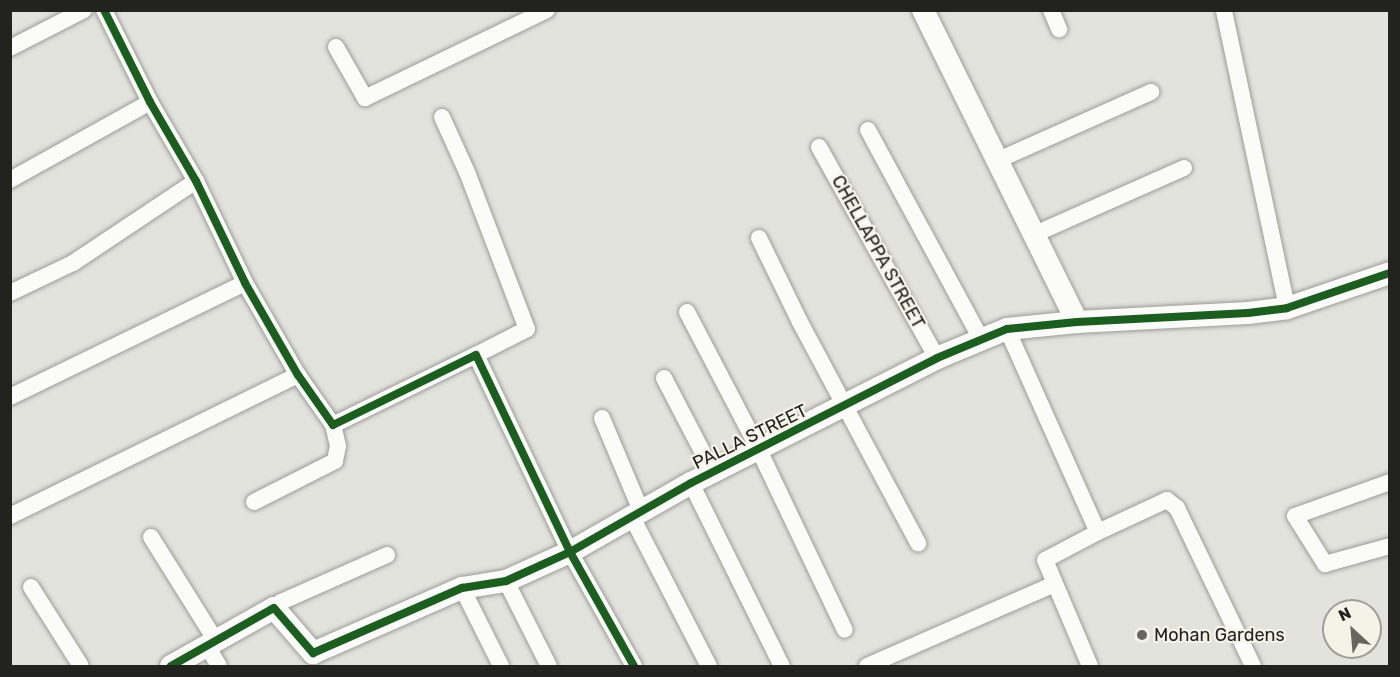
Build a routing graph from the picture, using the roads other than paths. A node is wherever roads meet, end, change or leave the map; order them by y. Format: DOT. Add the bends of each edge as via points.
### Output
graph roads {
  1 [pos="84,10"];
  2 [pos="104,10"];
  3 [pos="547,10"];
  4 [pos="923,10"];
  5 [pos="1051,10"];
  6 [pos="1224,11"];
  7 [pos="1059,29"];
  8 [pos="336,47"];
  9 [pos="10,48"];
  10 [pos="1151,92"];
  11 [pos="150,102"];
  12 [pos="442,117"];
  13 [pos="868,130"];
  14 [pos="819,147"];
  15 [pos="996,161"];
  16 [pos="1184,168"];
  17 [pos="10,180"];
  18 [pos="196,181"];
  19 [pos="1035,234"];
  20 [pos="759,238"];
  21 [pos="1389,273"];
  22 [pos="245,283"];
  23 [pos="10,293"];
  24 [pos="1287,308"];
  25 [pos="687,312"];
  26 [pos="1077,322"];
  27 [pos="1007,329"];
  28 [pos="982,341"];
  29 [pos="476,355"];
  30 [pos="937,357"];
  31 [pos="298,375"];
  32 [pos="664,378"];
  33 [pos="10,397"];
  34 [pos="845,407"];
  35 [pos="602,418"];
  36 [pos="333,425"];
  37 [pos="759,450"];
  38 [pos="713,472"];
  39 [pos="1389,482"];
  40 [pos="691,483"];
  41 [pos="254,502"];
  42 [pos="636,514"];
  43 [pos="10,516"];
  44 [pos="1098,531"];
  45 [pos="151,537"];
  46 [pos="918,543"];
  47 [pos="1389,546"];
  48 [pos="570,552"];
  49 [pos="387,555"];
  50 [pos="506,580"];
  51 [pos="1055,584"];
  52 [pos="31,587"];
  53 [pos="462,588"];
  54 [pos="274,608"];
  55 [pos="845,630"];
  56 [pos="212,643"];
  57 [pos="317,659"];
  58 [pos="81,666"];
  59 [pos="171,666"];
  60 [pos="219,666"];
  61 [pos="501,666"];
  62 [pos="549,666"];
  63 [pos="634,666"];
  64 [pos="709,666"];
  65 [pos="782,666"];
  66 [pos="867,666"];
  67 [pos="1090,666"];
  68 [pos="1253,666"];
  1 -- 9 [label="street"];
  2 -- 11 [label="street"];
  3 -- 8 [label="street" via="365,98"];
  4 -- 15 [label="street"];
  5 -- 7 [label="street"];
  6 -- 24 [label="street"];
  10 -- 15 [label="street"];
  11 -- 17 [label="street"];
  11 -- 18 [label="street"];
  12 -- 29 [label="street" via="527,329"];
  13 -- 28 [label="street"];
  14 -- 30 [label="street, CHELLAPPA STREET"];
  15 -- 19 [label="street"];
  16 -- 19 [label="street"];
  18 -- 22 [label="street"];
  18 -- 23 [label="street" via="73,263"];
  19 -- 26 [label="street"];
  20 -- 34 [label="street"];
  21 -- 24 [label="street, PALLA STREET"];
  22 -- 31 [label="street"];
  22 -- 33 [label="street"];
  24 -- 26 [label="street, PALLA STREET"];
  25 -- 37 [label="street"];
  26 -- 27 [label="street, PALLA STREET"];
  27 -- 28 [label="street, PALLA STREET"];
  27 -- 44 [label="street"];
  28 -- 30 [label="street, PALLA STREET"];
  29 -- 36 [label="street"];
  29 -- 48 [label="street"];
  30 -- 34 [label="street, PALLA STREET"];
  31 -- 36 [label="street"];
  31 -- 43 [label="street"];
  32 -- 38 [label="street"];
  34 -- 37 [label="street, PALLA STREET"];
  34 -- 46 [label="street"];
  35 -- 42 [label="street"];
  36 -- 41 [label="street" via="338,446 335,461"];
  37 -- 38 [label="street, PALLA STREET"];
  37 -- 55 [label="street"];
  38 -- 40 [label="street, PALLA STREET"];
  39 -- 47 [label="street" via="1295,516 1325,564"];
  40 -- 42 [label="street, PALLA STREET"];
  40 -- 65 [label="street"];
  42 -- 48 [label="street, PALLA STREET"];
  42 -- 64 [label="street"];
  44 -- 51 [label="street" via="1045,560"];
  44 -- 68 [label="street" via="1167,500 1180,502"];
  45 -- 56 [label="street"];
  48 -- 50 [label="street, PALLA STREET"];
  48 -- 63 [label="street"];
  49 -- 54 [label="street"];
  50 -- 53 [label="street, PALLA STREET"];
  50 -- 62 [label="street"];
  51 -- 66 [label="street"];
  51 -- 67 [label="street"];
  52 -- 58 [label="street"];
  53 -- 57 [label="street, PALLA STREET"];
  53 -- 61 [label="street"];
  54 -- 56 [label="street"];
  54 -- 57 [label="street, PALLA STREET"];
  56 -- 59 [label="street"];
  56 -- 60 [label="street"];
}
